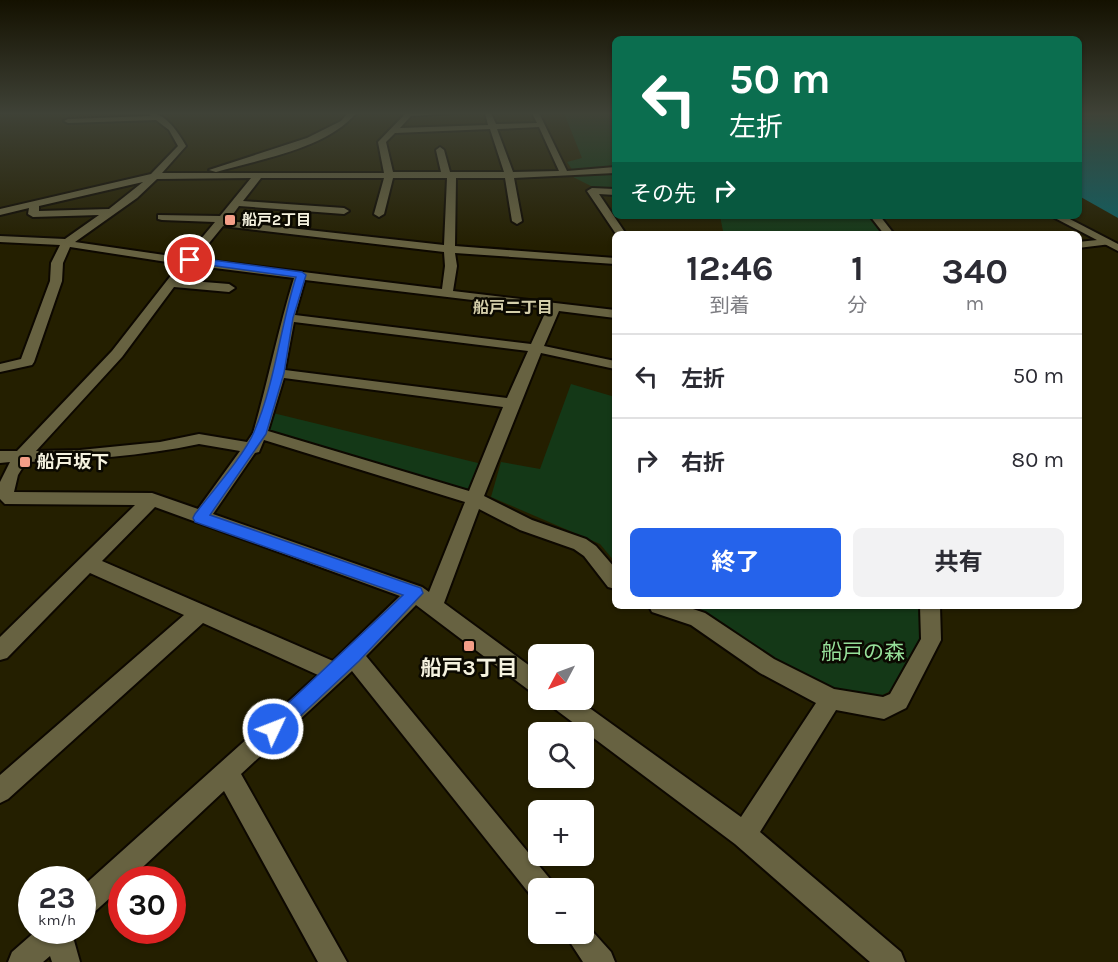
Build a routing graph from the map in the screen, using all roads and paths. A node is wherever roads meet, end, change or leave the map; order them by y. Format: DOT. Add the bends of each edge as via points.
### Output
graph roads {
  1 [pos="172,158"];
  2 [pos="251,158"];
  3 [pos="386,158"];
  4 [pos="443,158"];
  5 [pos="503,158"];
  6 [pos="553,158"];
  7 [pos="612,170"];
  8 [pos="198,174"];
  9 [pos="390,174"];
  10 [pos="449,174"];
  11 [pos="559,174"];
  12 [pos="259,175"];
  13 [pos="509,175"];
  14 [pos="156,176"];
  15 [pos="592,191"];
  16 [pos="612,192"];
  17 [pos="35,203"];
  18 [pos="236,203"];
  19 [pos="602,205"];
  20 [pos="612,206"];
  21 [pos="344,211"];
  22 [pos="0,212"];
  23 [pos="111,212"];
  24 [pos="379,214"];
  25 [pos="162,217"];
  26 [pos="877,219"];
  27 [pos="1062,219"];
  28 [pos="222,221"];
  29 [pos="517,221"];
  30 [pos="619,231"];
  31 [pos="887,231"];
  32 [pos="0,239"];
  33 [pos="1107,242"];
  34 [pos="67,243"];
  35 [pos="1082,245"];
  36 [pos="1118,248"];
  37 [pos="450,249"];
  38 [pos="190,260"];
  39 [pos="612,261"];
  40 [pos="302,275"];
  41 [pos="171,283"];
  42 [pos="230,288"];
  43 [pos="447,292"];
  44 [pos="555,304"];
  45 [pos="612,314"];
  46 [pos="288,318"];
  47 [pos="535,348"];
  48 [pos="612,364"];
  49 [pos="0,368"];
  50 [pos="278,373"];
  51 [pos="512,403"];
  52 [pos="256,441"];
  53 [pos="21,457"];
  54 [pos="0,458"];
  55 [pos="152,499"];
  56 [pos="475,499"];
  57 [pos="201,518"];
  58 [pos="87,563"];
  59 [pos="612,577"];
  60 [pos="424,599"];
  61 [pos="667,609"];
  62 [pos="930,609"];
  63 [pos="201,612"];
  64 [pos="0,651"];
  65 [pos="353,656"];
  66 [pos="335,672"];
  67 [pos="528,677"];
  68 [pos="831,699"];
  69 [pos="574,710"];
  70 [pos="227,772"];
  71 [pos="0,791"];
  72 [pos="744,835"];
  73 [pos="533,878"];
  74 [pos="96,893"];
  75 [pos="42,944"];
  76 [pos="60,944"];
  77 [pos="587,944"];
  78 [pos="22,962"];
  79 [pos="66,962"];
  80 [pos="333,962"];
  81 [pos="601,962"];
  82 [pos="891,962"];
  1 -- 14 [label="street"];
  2 -- 8 [label="street"];
  3 -- 9 [label="street"];
  4 -- 10 [label="street"];
  5 -- 13 [label="street"];
  6 -- 11 [label="street"];
  7 -- 11 [label="street"];
  8 -- 12 [label="street"];
  8 -- 14 [label="street"];
  9 -- 10 [label="street"];
  9 -- 12 [label="street"];
  9 -- 24 [label="street"];
  10 -- 13 [label="street"];
  10 -- 37 [label="street"];
  11 -- 13 [label="street"];
  11 -- 15 [label="street"];
  12 -- 18 [label="street"];
  13 -- 29 [label="street"];
  14 -- 17 [label="street"];
  14 -- 23 [label="street"];
  15 -- 16 [label="street"];
  15 -- 19 [label="street"];
  17 -- 22 [label="street"];
  17 -- 23 [label="street" via="33,214"];
  18 -- 21 [label="street"];
  18 -- 28 [label="street"];
  19 -- 20 [label="street"];
  19 -- 30 [label="street"];
  23 -- 34 [label="street"];
  25 -- 28 [label="street"];
  26 -- 31 [label="street"];
  27 -- 33 [label="street"];
  28 -- 37 [label="street"];
  28 -- 38 [label="street"];
  32 -- 34 [label="street"];
  33 -- 35 [label="street"];
  33 -- 36 [label="street"];
  34 -- 38 [label="street" via="117,253"];
  34 -- 49 [label="street" via="57,263 56,281 27,362"];
  37 -- 39 [label="street"];
  37 -- 43 [label="street"];
  38 -- 40 [label="street"];
  38 -- 41 [label="street"];
  40 -- 43 [label="street"];
  40 -- 46 [label="street"];
  41 -- 42 [label="street"];
  41 -- 53 [label="street" via="117,354"];
  43 -- 44 [label="street"];
  44 -- 45 [label="street"];
  44 -- 47 [label="street"];
  46 -- 47 [label="street"];
  46 -- 50 [label="street"];
  47 -- 48 [label="street"];
  47 -- 51 [label="street"];
  50 -- 51 [label="street"];
  50 -- 52 [label="street"];
  51 -- 56 [label="street"];
  52 -- 53 [label="street" via="199,439 160,447"];
  52 -- 56 [label="street"];
  52 -- 57 [label="street"];
  53 -- 54 [label="street"];
  53 -- 55 [label="street" via="6,485 5,494 11,500"];
  55 -- 57 [label="street"];
  55 -- 58 [label="street"];
  56 -- 59 [label="street" via="526,525 580,544"];
  56 -- 60 [label="street"];
  57 -- 60 [label="street"];
  58 -- 63 [label="street"];
  58 -- 64 [label="street"];
  60 -- 65 [label="street"];
  60 -- 67 [label="street"];
  61 -- 68 [label="street" via="698,620 767,666"];
  62 -- 68 [label="street" via="931,640 898,701 884,708"];
  63 -- 66 [label="street"];
  63 -- 71 [label="street"];
  65 -- 66 [label="street"];
  65 -- 73 [label="street"];
  66 -- 70 [label="street"];
  68 -- 72 [label="street"];
  69 -- 72 [label="street"];
  70 -- 74 [label="street"];
  70 -- 80 [label="street"];
  72 -- 82 [label="street"];
  75 -- 78 [label="street"];
  76 -- 79 [label="street"];
  77 -- 81 [label="street"];
}
